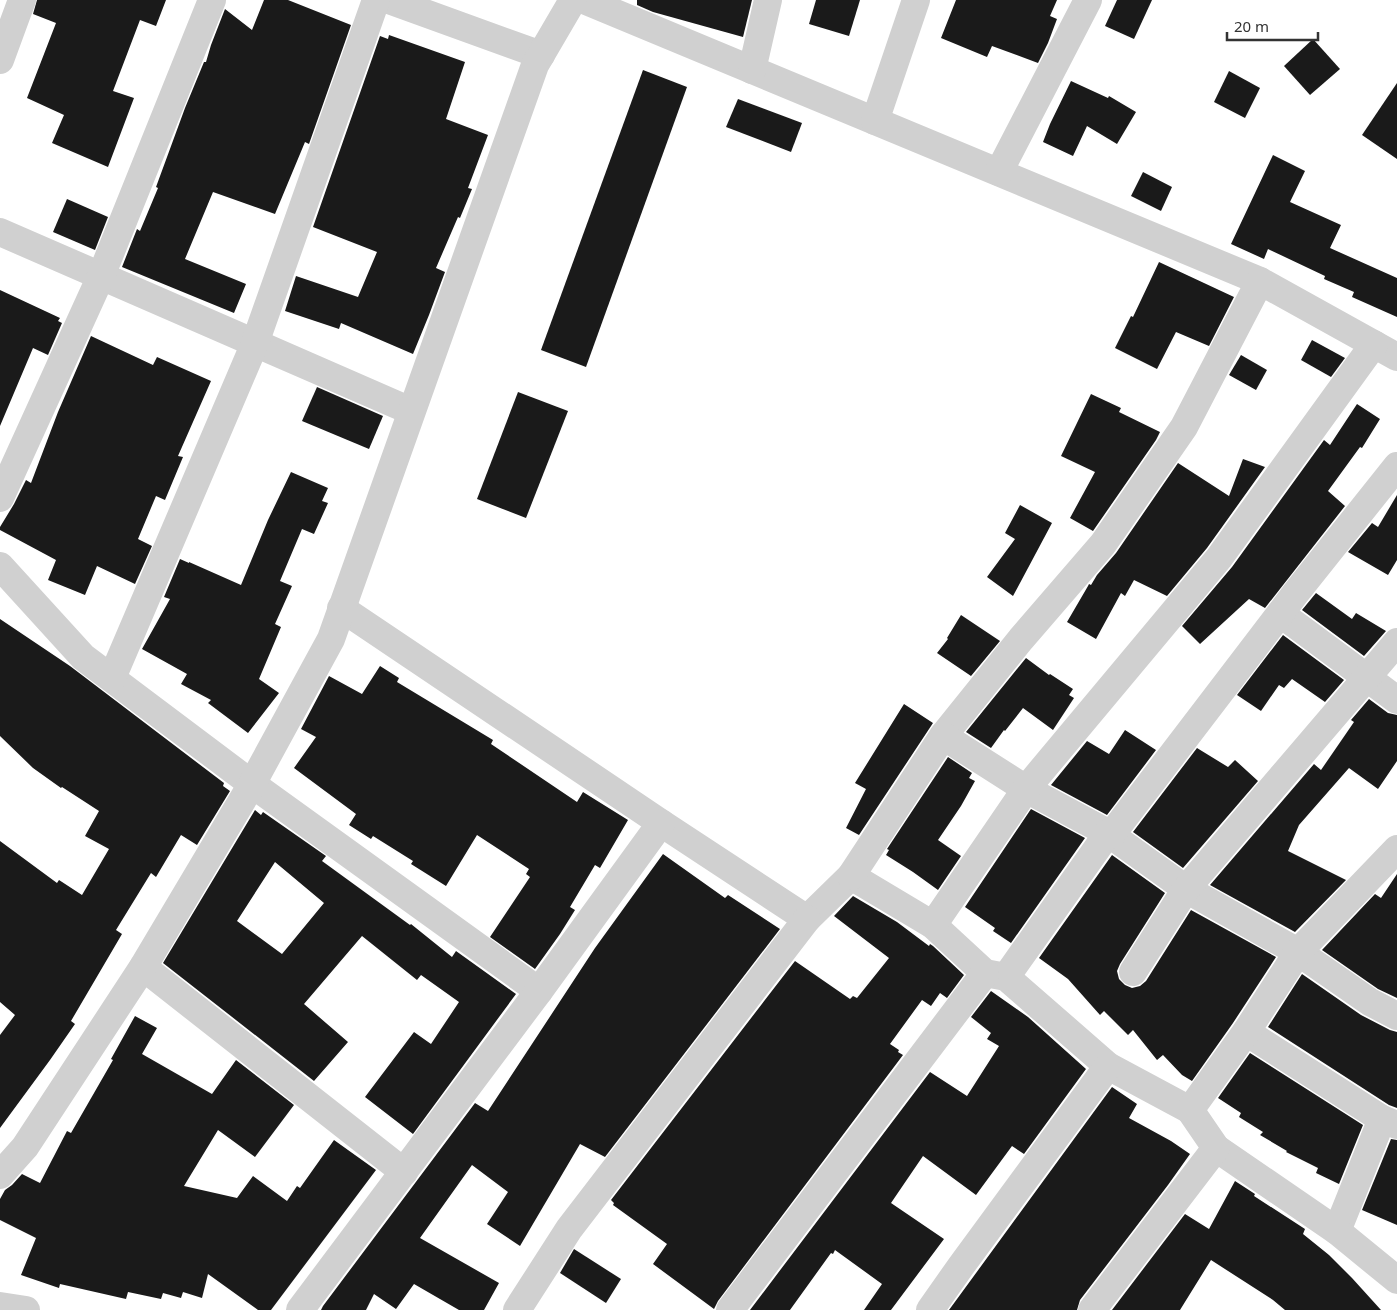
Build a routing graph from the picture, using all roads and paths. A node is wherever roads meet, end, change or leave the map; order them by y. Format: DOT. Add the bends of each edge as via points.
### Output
graph roads {
  1 [pos="22,0"];
  2 [pos="212,0"];
  3 [pos="376,0"];
  4 [pos="389,0"];
  5 [pos="572,0"];
  6 [pos="584,0"];
  7 [pos="768,0"];
  8 [pos="916,0"];
  9 [pos="1088,0"];
  10 [pos="5,29"];
  11 [pos="540,55"];
  12 [pos="0,60"];
  13 [pos="752,70"];
  14 [pos="875,121"];
  15 [pos="999,172"];
  16 [pos="0,232"];
  17 [pos="102,276"];
  18 [pos="1260,281"];
  19 [pos="255,343"];
  20 [pos="1385,351"];
  21 [pos="411,412"];
  22 [pos="1397,466"];
  23 [pos="0,498"];
  24 [pos="0,566"];
  25 [pos="341,608"];
  26 [pos="1280,614"];
  27 [pos="1397,642"];
  28 [pos="112,678"];
  29 [pos="1366,678"];
  30 [pos="1397,700"];
  31 [pos="944,736"];
  32 [pos="252,784"];
  33 [pos="1026,789"];
  34 [pos="661,823"];
  35 [pos="1108,834"];
  36 [pos="1397,850"];
  37 [pos="851,876"];
  38 [pos="1186,889"];
  39 [pos="807,919"];
  40 [pos="933,925"];
  41 [pos="1298,952"];
  42 [pos="143,967"];
  43 [pos="1133,972"];
  44 [pos="995,975"];
  45 [pos="539,991"];
  46 [pos="1397,1016"];
  47 [pos="1246,1032"];
  48 [pos="1108,1066"];
  49 [pos="1190,1110"];
  50 [pos="1389,1122"];
  51 [pos="1216,1148"];
  52 [pos="404,1172"];
  53 [pos="0,1175"];
  54 [pos="1337,1231"];
  55 [pos="1397,1280"];
  56 [pos="0,1306"];
  57 [pos="26,1310"];
  58 [pos="300,1310"];
  59 [pos="517,1310"];
  60 [pos="730,1310"];
  61 [pos="930,1310"];
  62 [pos="1092,1310"];
  1 -- 10 [label="street"];
  2 -- 17 [label="street"];
  3 -- 19 [label="street"];
  4 -- 11 [label="street"];
  5 -- 11 [label="street"];
  6 -- 13 [label="street"];
  7 -- 13 [label="street"];
  8 -- 14 [label="street"];
  9 -- 15 [label="street"];
  10 -- 12 [label="street"];
  11 -- 21 [label="street"];
  13 -- 14 [label="street"];
  14 -- 15 [label="street"];
  15 -- 18 [label="street"];
  16 -- 17 [label="street"];
  17 -- 19 [label="street"];
  17 -- 23 [label="street"];
  18 -- 20 [label="street"];
  18 -- 31 [label="street" via="1184,427 1103,544 1021,639"];
  19 -- 21 [label="street"];
  19 -- 28 [label="street"];
  20 -- 33 [label="street" via="1219,558"];
  21 -- 25 [label="street"];
  22 -- 26 [label="street"];
  24 -- 28 [label="street" via="83,656"];
  25 -- 32 [label="street" via="330,639"];
  25 -- 34 [label="street"];
  26 -- 29 [label="street"];
  26 -- 35 [label="street" via="1111,835"];
  27 -- 29 [label="street"];
  28 -- 32 [label="street"];
  29 -- 30 [label="street"];
  29 -- 38 [label="street"];
  31 -- 33 [label="street"];
  31 -- 37 [label="street"];
  32 -- 42 [label="street"];
  32 -- 45 [label="street"];
  33 -- 35 [label="street"];
  33 -- 40 [label="street"];
  34 -- 39 [label="street"];
  34 -- 45 [label="street"];
  35 -- 38 [label="street"];
  35 -- 44 [label="street"];
  36 -- 41 [label="street"];
  37 -- 39 [label="street"];
  37 -- 40 [label="street"];
  38 -- 41 [label="street"];
  38 -- 43 [label="street"];
  39 -- 59 [label="street" via="569,1229"];
  40 -- 44 [label="street"];
  41 -- 46 [label="street" via="1370,1002"];
  41 -- 47 [label="street"];
  42 -- 52 [label="street"];
  42 -- 53 [label="street" via="25,1147"];
  44 -- 48 [label="street"];
  44 -- 60 [label="street"];
  45 -- 52 [label="street"];
  47 -- 49 [label="street"];
  47 -- 50 [label="street"];
  48 -- 49 [label="street"];
  48 -- 61 [label="street"];
  49 -- 51 [label="street"];
  50 -- 54 [label="street"];
  51 -- 54 [label="street"];
  51 -- 62 [label="street"];
  52 -- 58 [label="street"];
  54 -- 55 [label="street"];
  56 -- 57 [label="street"];
}
